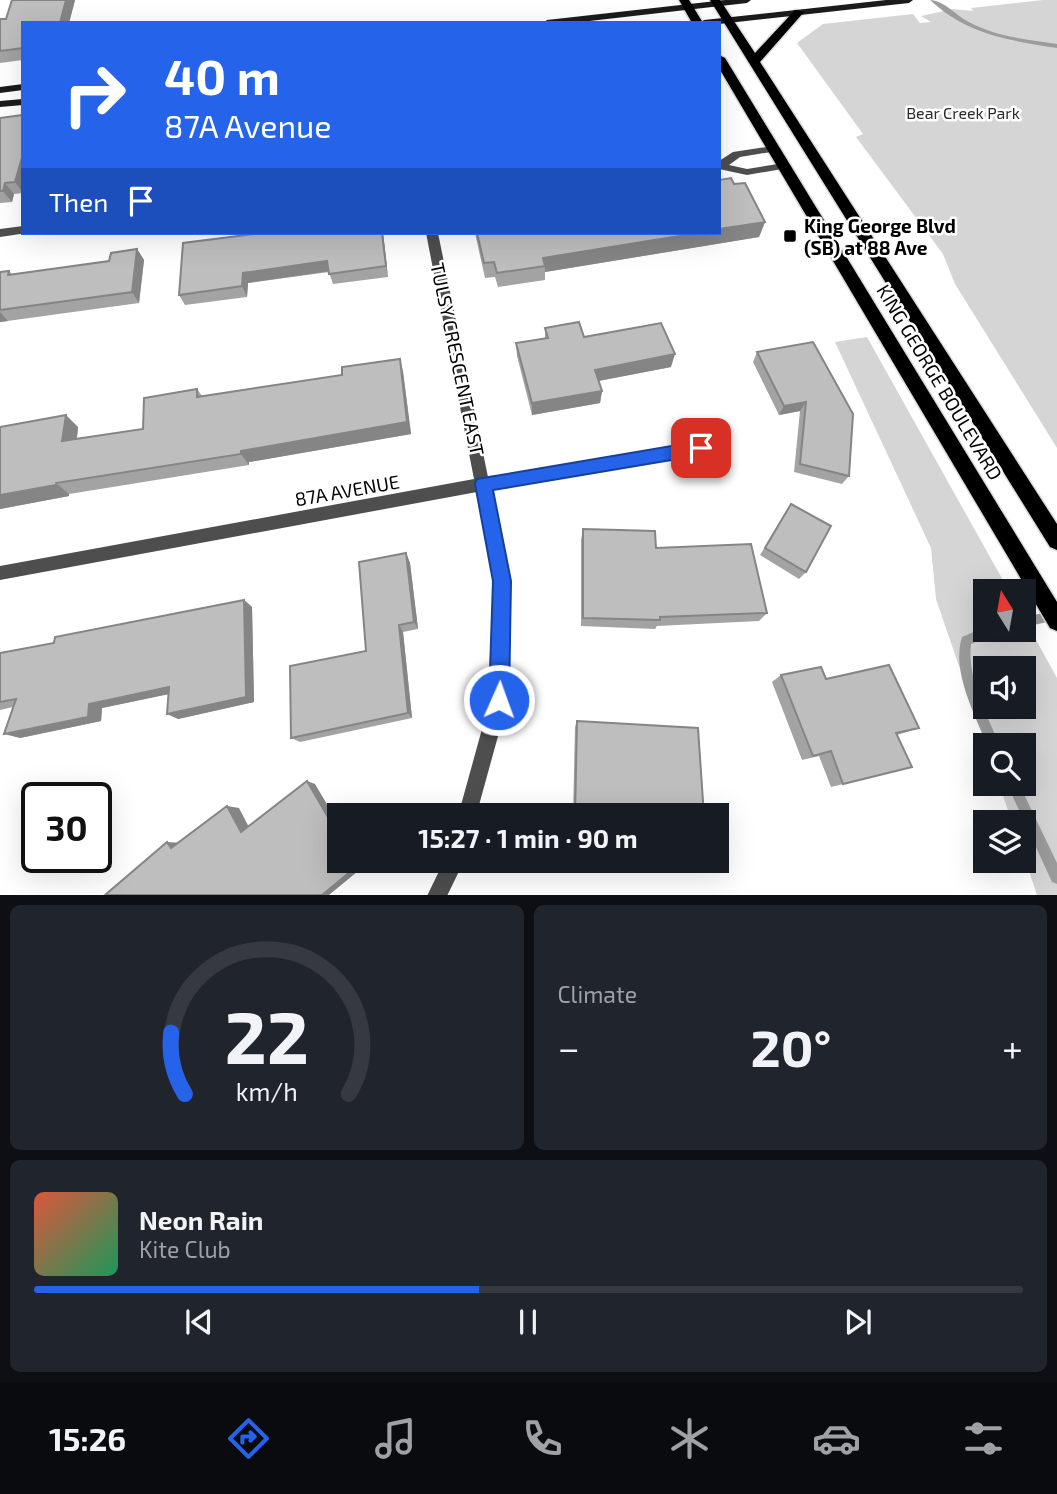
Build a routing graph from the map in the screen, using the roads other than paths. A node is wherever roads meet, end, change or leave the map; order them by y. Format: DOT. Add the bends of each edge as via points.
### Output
graph roads {
  1 [pos="747,0"];
  2 [pos="909,0"];
  3 [pos="716,2"];
  4 [pos="686,3"];
  5 [pos="799,12"];
  6 [pos="727,20"];
  7 [pos="561,21"];
  8 [pos="697,21"];
  9 [pos="719,21"];
  10 [pos="754,61"];
  11 [pos="721,63"];
  12 [pos="21,87"];
  13 [pos="0,90"];
  14 [pos="21,102"];
  15 [pos="0,104"];
  16 [pos="773,149"];
  17 [pos="721,165"];
  18 [pos="721,166"];
  19 [pos="784,166"];
  20 [pos="21,230"];
  21 [pos="0,233"];
  22 [pos="432,235"];
  23 [pos="701,448"];
  24 [pos="483,484"];
  25 [pos="1052,533"];
  26 [pos="0,573"];
  27 [pos="1057,621"];
  28 [pos="471,803"];
  29 [pos="448,873"];
  30 [pos="437,895"];
  1 -- 3 [label="main road"];
  2 -- 5 [label="main road"];
  3 -- 4 [label="main road"];
  3 -- 6 [label="main road, KING GEORGE BOULEVARD"];
  4 -- 7 [label="main road"];
  4 -- 8 [label="main road"];
  5 -- 6 [label="main road"];
  5 -- 10 [label="main road"];
  6 -- 9 [label="main road"];
  6 -- 10 [label="main road, KING GEORGE BOULEVARD"];
  10 -- 25 [label="main road, KING GEORGE BOULEVARD"];
  11 -- 16 [label="main road, KING GEORGE BOULEVARD"];
  12 -- 13 [label="main road"];
  14 -- 15 [label="main road"];
  16 -- 17 [label="street" via="737,154"];
  16 -- 19 [label="main road, KING GEORGE BOULEVARD"];
  18 -- 19 [label="street" via="747,172"];
  19 -- 27 [label="main road, KING GEORGE BOULEVARD"];
  20 -- 21 [label="street"];
  22 -- 24 [label="street, TULSY CRESCENT EAST"];
  23 -- 24 [label="street, 87A AVENUE"];
  24 -- 26 [label="street, 87A AVENUE"];
  24 -- 28 [label="street, TULSY CRESCENT EAST" via="502,581 499,700"];
  29 -- 30 [label="street"];
}
